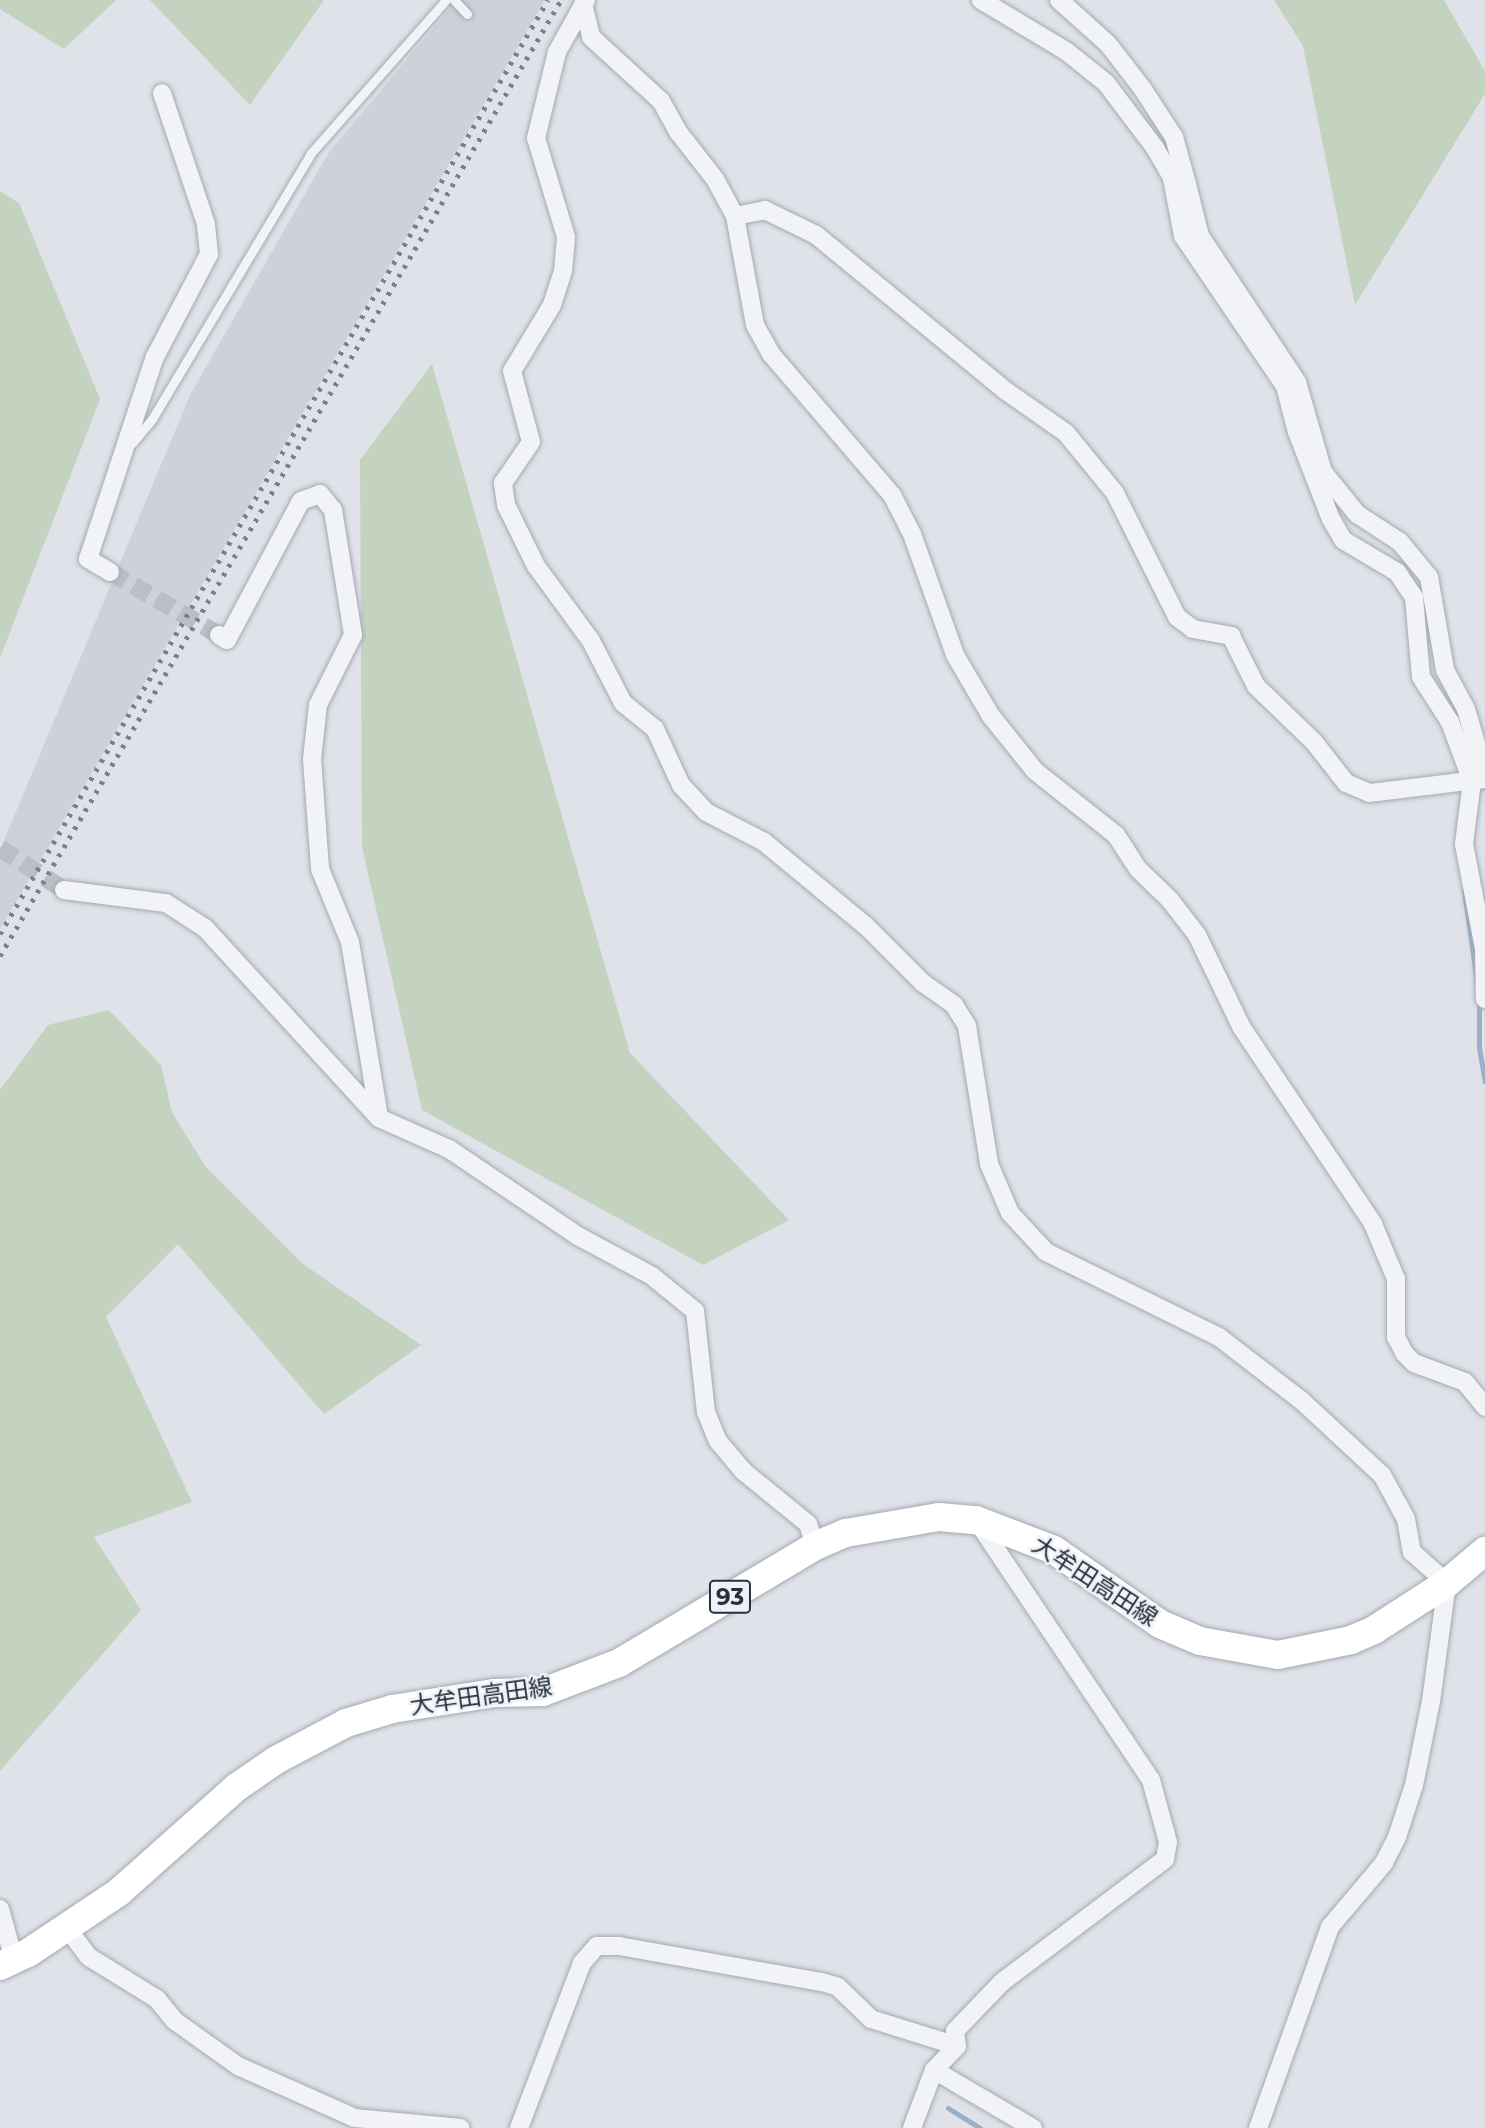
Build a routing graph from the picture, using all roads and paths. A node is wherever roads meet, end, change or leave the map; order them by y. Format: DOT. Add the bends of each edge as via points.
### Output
graph roads {
  1 [pos="446,0"];
  2 [pos="454,0"];
  3 [pos="981,0"];
  4 [pos="1059,0"];
  5 [pos="584,2"];
  6 [pos="467,14"];
  7 [pos="162,93"];
  8 [pos="1179,181"];
  9 [pos="735,216"];
  10 [pos="127,450"];
  11 [pos="110,572"];
  12 [pos="219,635"];
  13 [pos="1481,778"];
  14 [pos="64,890"];
  15 [pos="1485,999"];
  16 [pos="380,1118"];
  17 [pos="1485,1407"];
  18 [pos="976,1520"];
  19 [pos="815,1546"];
  20 [pos="1485,1551"];
  21 [pos="1447,1583"];
  22 [pos="0,1909"];
  23 [pos="67,1928"];
  24 [pos="7,1963"];
  25 [pos="957,2046"];
  26 [pos="934,2070"];
  27 [pos="433,2127"];
  28 [pos="461,2128"];
  29 [pos="519,2128"];
  30 [pos="912,2128"];
  31 [pos="1033,2128"];
  32 [pos="1258,2128"];
  1 -- 10 [label="lane" via="311,153 152,419"];
  2 -- 6 [label="lane"];
  3 -- 8 [label="street" via="1066,51 1106,83"];
  4 -- 8 [label="street" via="1108,44 1142,88 1174,137"];
  5 -- 9 [label="street" via="591,37 661,101"];
  5 -- 21 [label="street" via="557,52 536,138 566,237 563,271 552,304 520,350 512,371 531,442 503,483 506,505 536,566 591,641 623,703 656,729 681,785 706,812 764,842 954,1005 967,1026 989,1164 1010,1213 1046,1252 1219,1337 1302,1401 1382,1475 1406,1519 1412,1552"];
  7 -- 10 [label="street" via="206,224 209,254 155,357"];
  8 -- 13 [label="street" via="1200,236 1297,382 1322,472 1357,514 1400,542 1429,577 1445,670 1466,709"];
  8 -- 13 [label="street" via="1183,236 1285,386 1331,519 1343,540 1397,572 1414,597 1421,677"];
  9 -- 13 [label="street" via="765,210 816,235 1006,391 1066,433 1115,493 1177,617 1193,629 1231,636 1256,686 1314,742 1346,783 1369,793"];
  9 -- 17 [label="street" via="755,324 771,354 892,495 912,534 955,654 991,716 1035,771 1116,835 1138,869 1197,935 1242,1028 1373,1224 1396,1279 1396,1337 1404,1353 1414,1363 1465,1382"];
  10 -- 11 [label="street" via="88,559"];
  12 -- 16 [label="street" via="227,640 301,500 320,494 334,510 353,635 318,705 312,759 320,869 350,942"];
  13 -- 15 [label="street" via="1464,844 1484,949"];
  14 -- 16 [label="street" via="166,904 205,928"];
  16 -- 19 [label="street" via="449,1149 578,1236 652,1276 695,1311 706,1412 718,1441 743,1471 807,1524"];
  18 -- 19 [label="main road, 大牟田高田線 / 93" via="902,1522 846,1533"];
  18 -- 21 [label="main road, 大牟田高田線 / 93" via="1054,1550 1160,1624 1200,1641 1278,1655 1351,1640 1401,1615"];
  18 -- 25 [label="street" via="1151,1780 1168,1842 1165,1858 1002,1982 955,2031"];
  19 -- 23 [label="main road, 大牟田高田線 / 93" via="619,1663 543,1692 494,1693 392,1709 335,1728 237,1787 119,1892"];
  20 -- 21 [label="main road, 大牟田高田線 / 93"];
  21 -- 32 [label="street" via="1427,1725 1415,1784 1397,1837 1384,1863 1330,1927"];
  22 -- 24 [label="street"];
  23 -- 24 [label="main road, 大牟田高田線 / 93"];
  23 -- 27 [label="street" via="89,1957 157,1999 175,2021 238,2066 355,2118"];
  25 -- 26 [label="street"];
  25 -- 29 [label="street" via="871,2020 838,1987 822,1982 597,1946 582,1963"];
  26 -- 30 [label="street"];
  26 -- 31 [label="street"];
  27 -- 28 [label="street"];
}
